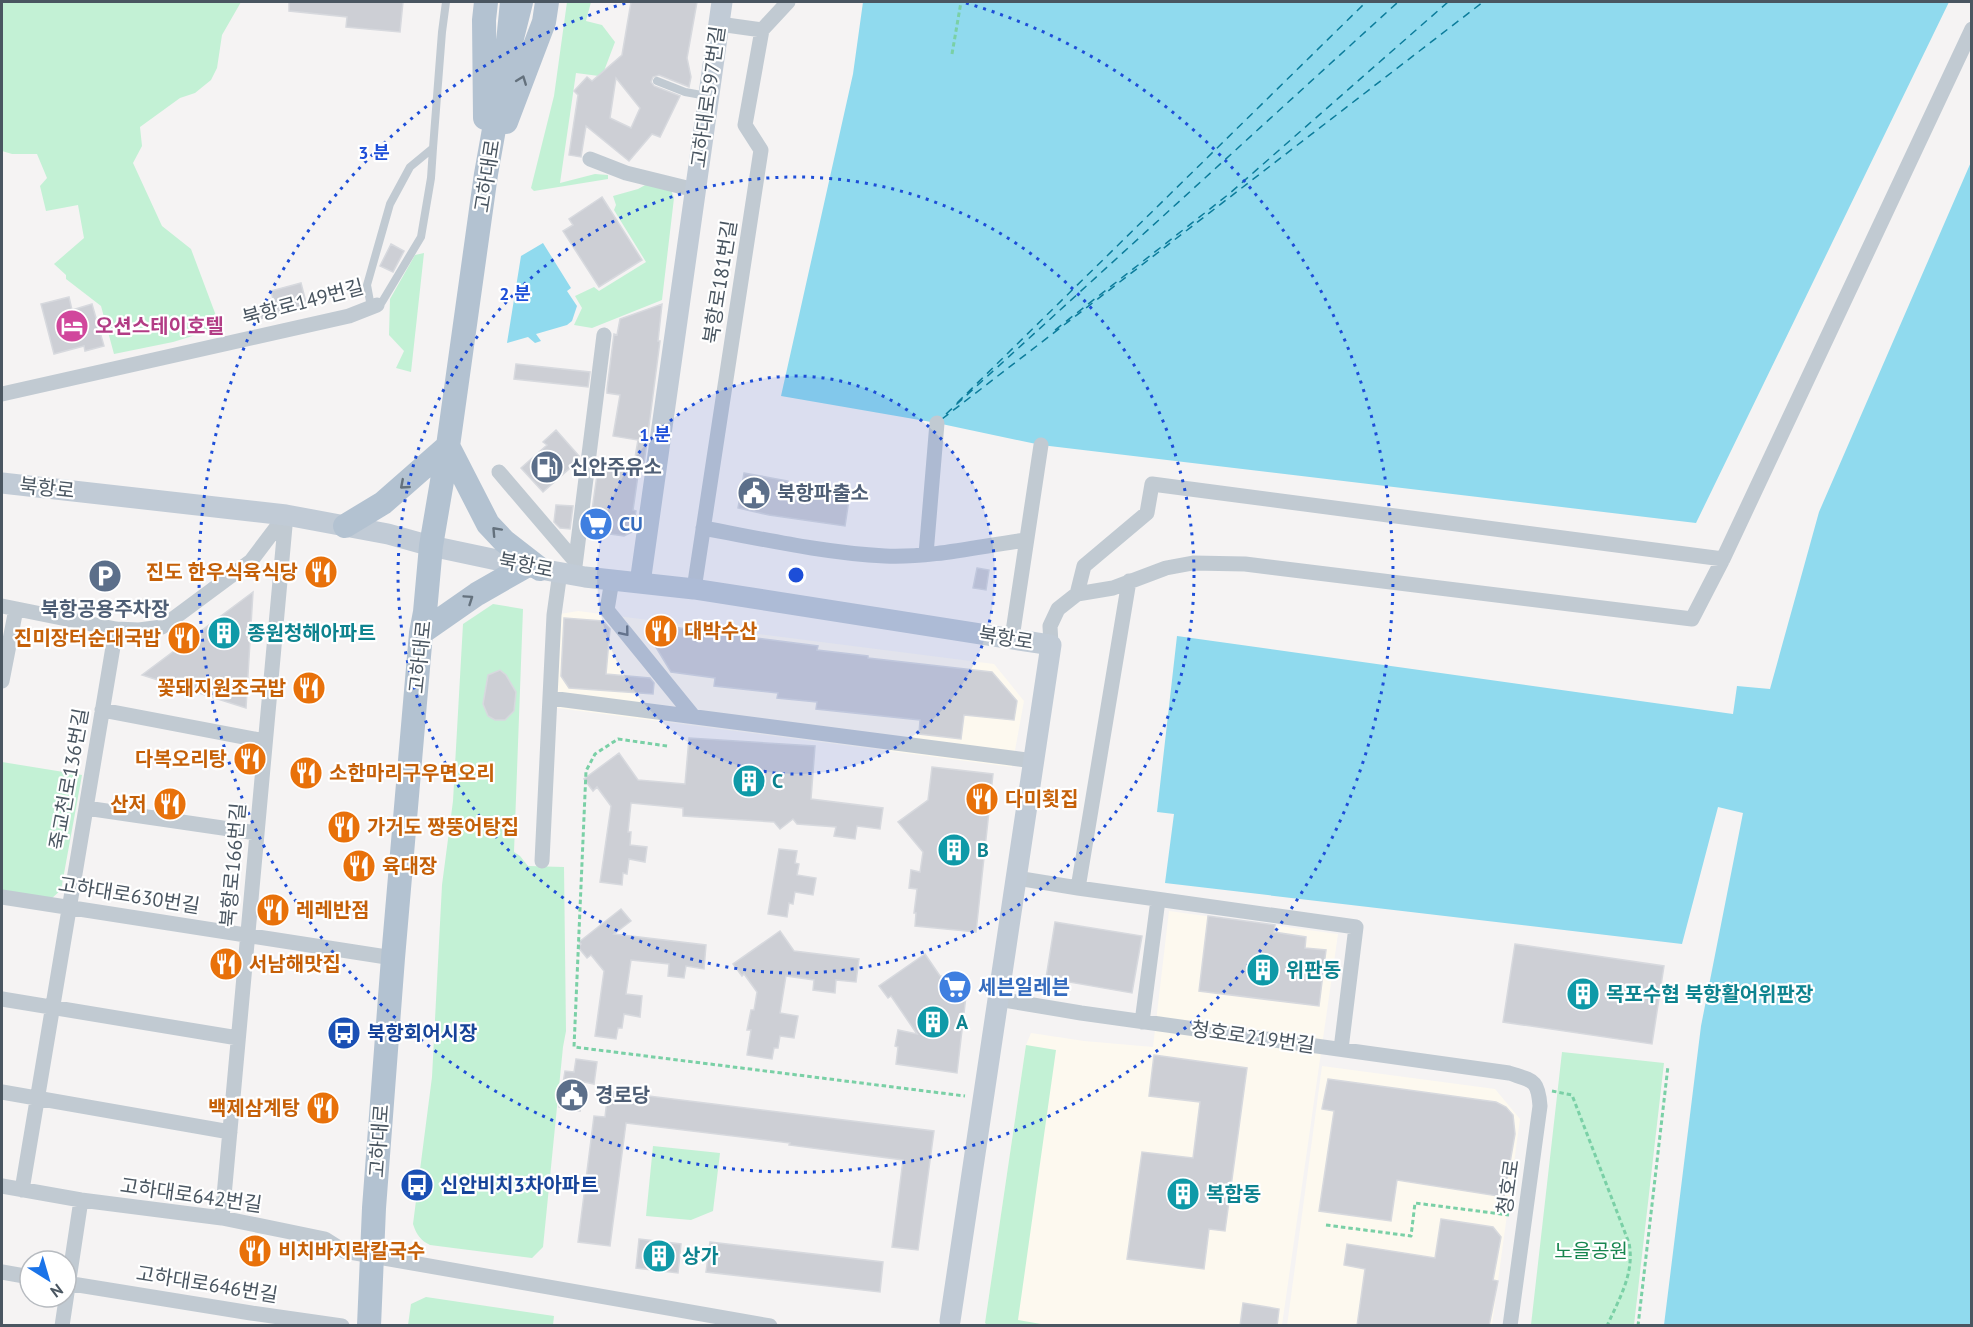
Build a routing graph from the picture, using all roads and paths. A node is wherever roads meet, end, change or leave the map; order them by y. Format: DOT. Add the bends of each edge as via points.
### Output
graph roads {
  1 [pos="446,2"];
  2 [pos="486,2"];
  3 [pos="512,2"];
  4 [pos="521,2"];
  5 [pos="547,2"];
  6 [pos="722,2"];
  7 [pos="788,2"];
  8 [pos="961,2"];
  9 [pos="719,24"];
  10 [pos="1971,29"];
  11 [pos="762,30"];
  12 [pos="952,54"];
  13 [pos="506,63"];
  14 [pos="657,81"];
  15 [pos="708,96"];
  16 [pos="433,148"];
  17 [pos="590,159"];
  18 [pos="486,174"];
  19 [pos="695,190"];
  20 [pos="374,306"];
  21 [pos="604,335"];
  22 [pos="2,394"];
  23 [pos="937,423"];
  24 [pos="1041,445"];
  25 [pos="448,446"];
  26 [pos="499,472"];
  27 [pos="2,483"];
  28 [pos="286,515"];
  29 [pos="345,526"];
  30 [pos="703,528"];
  31 [pos="1026,540"];
  32 [pos="431,546"];
  33 [pos="926,554"];
  34 [pos="1723,559"];
  35 [pos="555,569"];
  36 [pos="612,580"];
  37 [pos="1129,581"];
  38 [pos="640,583"];
  39 [pos="694,589"];
  40 [pos="1077,594"];
  41 [pos="9,607"];
  42 [pos="116,629"];
  43 [pos="421,633"];
  44 [pos="1012,638"];
  45 [pos="1051,645"];
  46 [pos="2,681"];
  47 [pos="550,698"];
  48 [pos="102,710"];
  49 [pos="694,717"];
  50 [pos="265,741"];
  51 [pos="667,746"];
  52 [pos="1034,761"];
  53 [pos="86,808"];
  54 [pos="257,833"];
  55 [pos="542,861"];
  56 [pos="1016,878"];
  57 [pos="1078,888"];
  58 [pos="2,897"];
  59 [pos="1158,900"];
  60 [pos="69,907"];
  61 [pos="248,935"];
  62 [pos="393,958"];
  63 [pos="2,999"];
  64 [pos="998,999"];
  65 [pos="52,1008"];
  66 [pos="1142,1022"];
  67 [pos="238,1038"];
  68 [pos="1341,1049"];
  69 [pos="1668,1066"];
  70 [pos="1538,1088"];
  71 [pos="2,1092"];
  72 [pos="37,1098"];
  73 [pos="983,1099"];
  74 [pos="230,1132"];
  75 [pos="2,1186"];
  76 [pos="21,1190"];
  77 [pos="81,1200"];
  78 [pos="1525,1217"];
  79 [pos="222,1218"];
  80 [pos="1326,1225"];
  81 [pos="73,1249"];
  82 [pos="371,1256"];
  83 [pos="2,1272"];
  84 [pos="18,1275"];
  85 [pos="78,1285"];
  86 [pos="64,1309"];
  87 [pos="251,1319"];
  88 [pos="948,1324"];
  89 [pos="62,1326"];
  90 [pos="342,1326"];
  91 [pos="369,1326"];
  92 [pos="770,1326"];
  93 [pos="1510,1326"];
  94 [pos="1607,1326"];
  95 [pos="1638,1326"];
  1 -- 16 [label="lane, 북항로149번길"];
  2 -- 18 [label="main road"];
  3 -- 13 [label="main road, 고하대로"];
  4 -- 13 [label="main road, 고하대로"];
  18 -- 5 [label="main road, one-way" via="544,22"];
  6 -- 9 [label="street, 고하대로597번길"];
  7 -- 11 [label="street"];
  8 -- 12 [label="path"];
  9 -- 11 [label="street"];
  9 -- 15 [label="street, 고하대로597번길"];
  10 -- 34 [label="street"];
  11 -- 30 [label="street, 북항로181번길" via="745,125 761,150"];
  13 -- 18 [label="main road, 고하대로"];
  14 -- 15 [label="lane"];
  15 -- 19 [label="street, 고하대로597번길"];
  16 -- 20 [label="lane, 북항로149번길" via="421,237 382,302"];
  16 -- 20 [label="lane" via="410,167 390,204 367,285"];
  17 -- 19 [label="street, 고하대로597번길"];
  18 -- 25 [label="main road, 고하대로"];
  19 -- 38 [label="street"];
  20 -- 22 [label="street, 북항로149번길" via="349,316"];
  21 -- 35 [label="street"];
  23 -- 33 [label="street"];
  24 -- 31 [label="street"];
  25 -- 29 [label="main road, one-way" via="383,503"];
  25 -- 32 [label="main road, 고하대로"];
  35 -- 25 [label="main road, one-way" via="504,541 488,524"];
  26 -- 35 [label="street"];
  27 -- 28 [label="street, 북항로"];
  28 -- 29 [label="street, 북항로"];
  28 -- 42 [label="street" via="251,561 162,627"];
  28 -- 50 [label="street, 북항로166번길"];
  29 -- 32 [label="street, 북항로"];
  30 -- 33 [label="street" via="813,548 886,556"];
  30 -- 39 [label="street, 북항로181번길"];
  31 -- 33 [label="street"];
  31 -- 44 [label="street"];
  32 -- 35 [label="street, 북항로"];
  32 -- 43 [label="main road, 고하대로"];
  34 -- 37 [label="street" via="1692,619 1245,564 1193,562"];
  34 -- 40 [label="street" via="1152,484 1147,513 1084,566"];
  35 -- 36 [label="street, 북항로"];
  43 -- 35 [label="main road, one-way" via="477,594"];
  35 -- 47 [label="street"];
  36 -- 38 [label="street, 북항로"];
  36 -- 49 [label="street, one-way" via="607,610"];
  37 -- 40 [label="street"];
  37 -- 57 [label="street"];
  38 -- 39 [label="street, 북항로"];
  39 -- 44 [label="street, 북항로"];
  40 -- 45 [label="street" via="1058,609 1050,626"];
  41 -- 42 [label="street"];
  41 -- 46 [label="street"];
  42 -- 48 [label="street, 죽교천로136번길"];
  43 -- 62 [label="main road, 고하대로"];
  44 -- 45 [label="street, 북항로"];
  45 -- 52 [label="street"];
  47 -- 49 [label="street"];
  47 -- 55 [label="street"];
  48 -- 50 [label="street"];
  48 -- 53 [label="street, 죽교천로136번길"];
  49 -- 52 [label="street"];
  50 -- 54 [label="street, 북항로166번길"];
  51 -- 73 [label="path" via="618,739 596,754 586,771 574,1047"];
  52 -- 56 [label="street"];
  53 -- 54 [label="street"];
  53 -- 60 [label="street, 죽교천로136번길"];
  54 -- 61 [label="street, 북항로166번길"];
  56 -- 57 [label="street"];
  56 -- 64 [label="street"];
  57 -- 59 [label="street"];
  58 -- 60 [label="street, 고하대로630번길"];
  59 -- 66 [label="street"];
  59 -- 68 [label="street" via="1356,927"];
  60 -- 61 [label="street, 고하대로630번길"];
  60 -- 65 [label="street, 죽교천로136번길"];
  61 -- 62 [label="street, 고하대로630번길"];
  61 -- 67 [label="street, 북항로166번길"];
  62 -- 82 [label="main road, 고하대로"];
  63 -- 65 [label="street"];
  64 -- 66 [label="street, 청호로219번길"];
  64 -- 73 [label="street"];
  65 -- 67 [label="street"];
  65 -- 72 [label="street, 죽교천로136번길"];
  66 -- 68 [label="street, 청호로219번길"];
  67 -- 74 [label="street, 북항로166번길"];
  68 -- 70 [label="street, 청호로219번길" via="1509,1073 1533,1081"];
  69 -- 95 [label="path"];
  70 -- 78 [label="street, 청호로" via="1540,1106"];
  70 -- 94 [label="path" via="1572,1095 1629,1244 1629,1274"];
  71 -- 72 [label="street"];
  72 -- 74 [label="street"];
  72 -- 76 [label="street, 죽교천로136번길"];
  73 -- 88 [label="street"];
  74 -- 79 [label="street, 북항로166번길"];
  75 -- 76 [label="street, 고하대로642번길"];
  76 -- 77 [label="street, 고하대로642번길"];
  77 -- 79 [label="street, 고하대로642번길"];
  77 -- 81 [label="street"];
  78 -- 80 [label="path" via="1415,1203 1411,1236"];
  78 -- 93 [label="street, 청호로"];
  79 -- 82 [label="street, 고하대로642번길" via="325,1239 344,1251"];
  82 -- 91 [label="main road, 고하대로"];
  82 -- 92 [label="street"];
  83 -- 84 [label="street"];
  85 -- 87 [label="street, 고하대로646번길"];
  86 -- 89 [label="street"];
  87 -- 90 [label="street, 고하대로646번길"];
}
